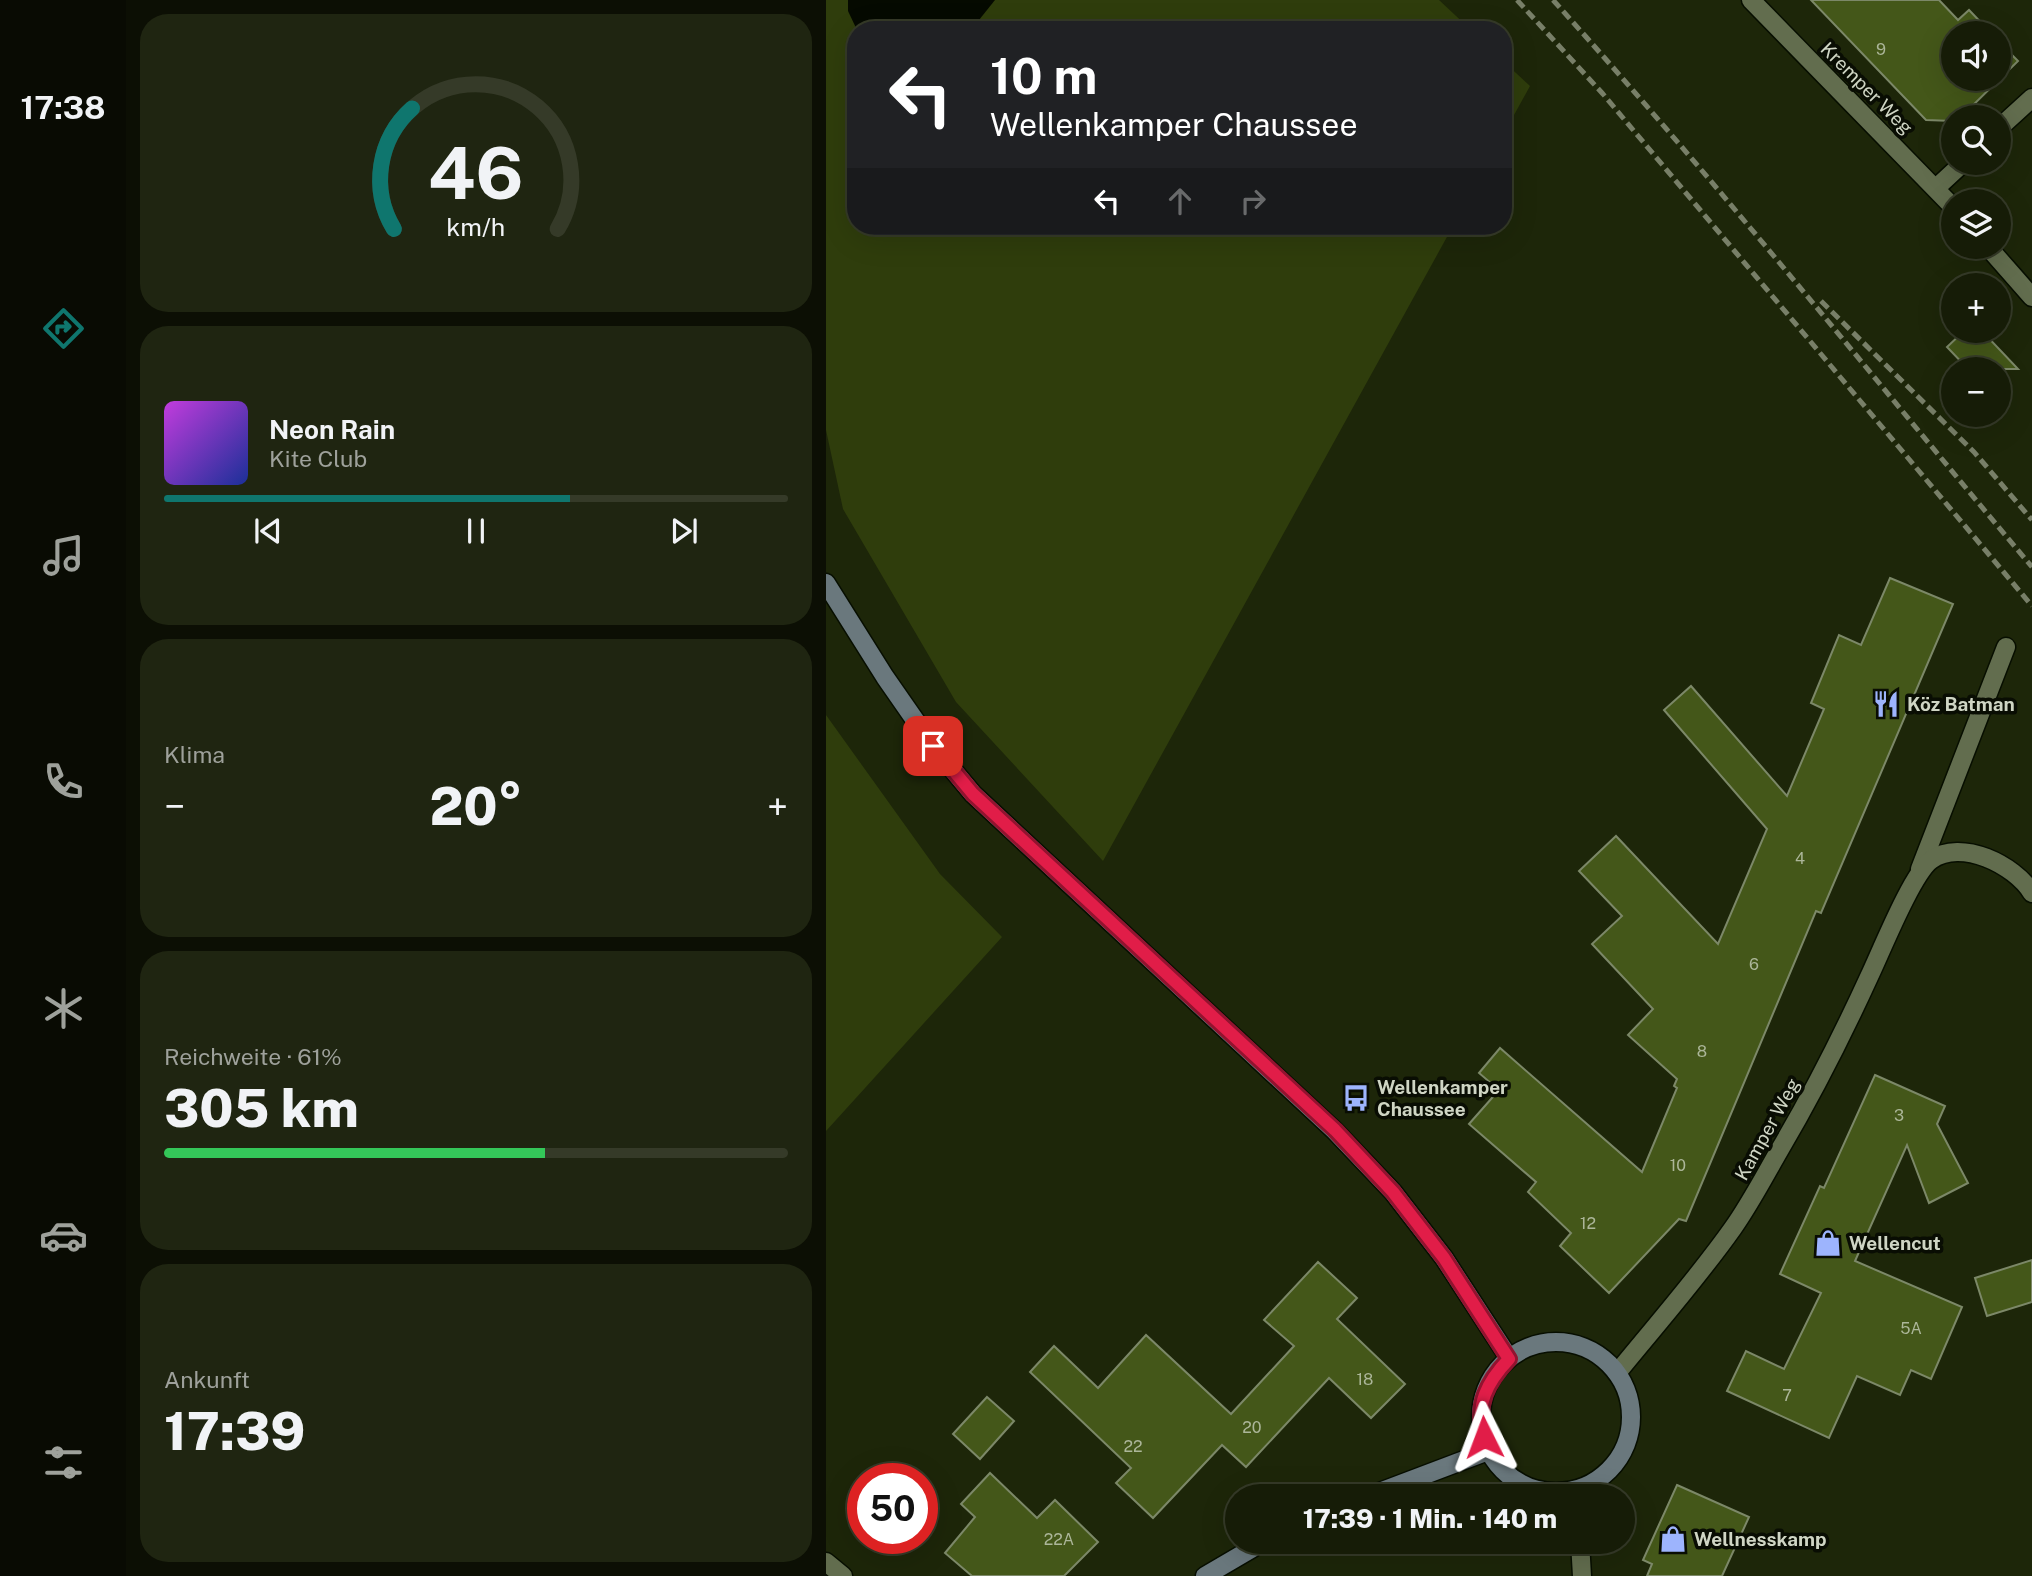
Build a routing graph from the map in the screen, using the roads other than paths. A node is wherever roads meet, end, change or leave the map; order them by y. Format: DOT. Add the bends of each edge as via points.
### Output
graph roads {
  1 [pos="1751,0"];
  2 [pos="2032,98"];
  3 [pos="2011,117"];
  4 [pos="1950,175"];
  5 [pos="1936,188"];
  6 [pos="1941,194"];
  7 [pos="1999,259"];
  8 [pos="2032,297"];
  9 [pos="826,583"];
  10 [pos="2006,647"];
  11 [pos="1915,881"];
  12 [pos="2032,893"];
  13 [pos="1509,1359"];
  14 [pos="1616,1373"];
  15 [pos="1488,1451"];
  16 [pos="1401,1484"];
  17 [pos="1522,1484"];
  18 [pos="1591,1484"];
  19 [pos="1242,1554"];
  20 [pos="1581,1554"];
  21 [pos="826,1562"];
  22 [pos="843,1576"];
  23 [pos="1205,1576"];
  24 [pos="1582,1576"];
  1 -- 5 [label="street, Kremper Weg"];
  2 -- 3 [label="street"];
  4 -- 5 [label="street"];
  5 -- 6 [label="street, Kremper Weg"];
  7 -- 8 [label="street"];
  9 -- 13 [label="main road" via="933,746 973,794 1335,1130 1393,1192 1444,1258"];
  10 -- 11 [label="street, Kamper Weg"];
  11 -- 12 [label="street, Kamper Weg" via="1930,860 1952,852 1966,853 2010,869"];
  11 -- 14 [label="street, Kamper Weg" via="1814,1089 1756,1192 1710,1258"];
  13 -- 14 [label="main road" via="1526,1348 1567,1343 1588,1349"];
  13 -- 15 [label="main road" via="1488,1384 1481,1406 1480,1424"];
  14 -- 18 [label="main road" via="1629,1403 1628,1439 1608,1472"];
  15 -- 16 [label="main road"];
  15 -- 17 [label="main road" via="1500,1468"];
  19 -- 23 [label="main road"];
  20 -- 24 [label="street"];
  21 -- 22 [label="street"];
}
